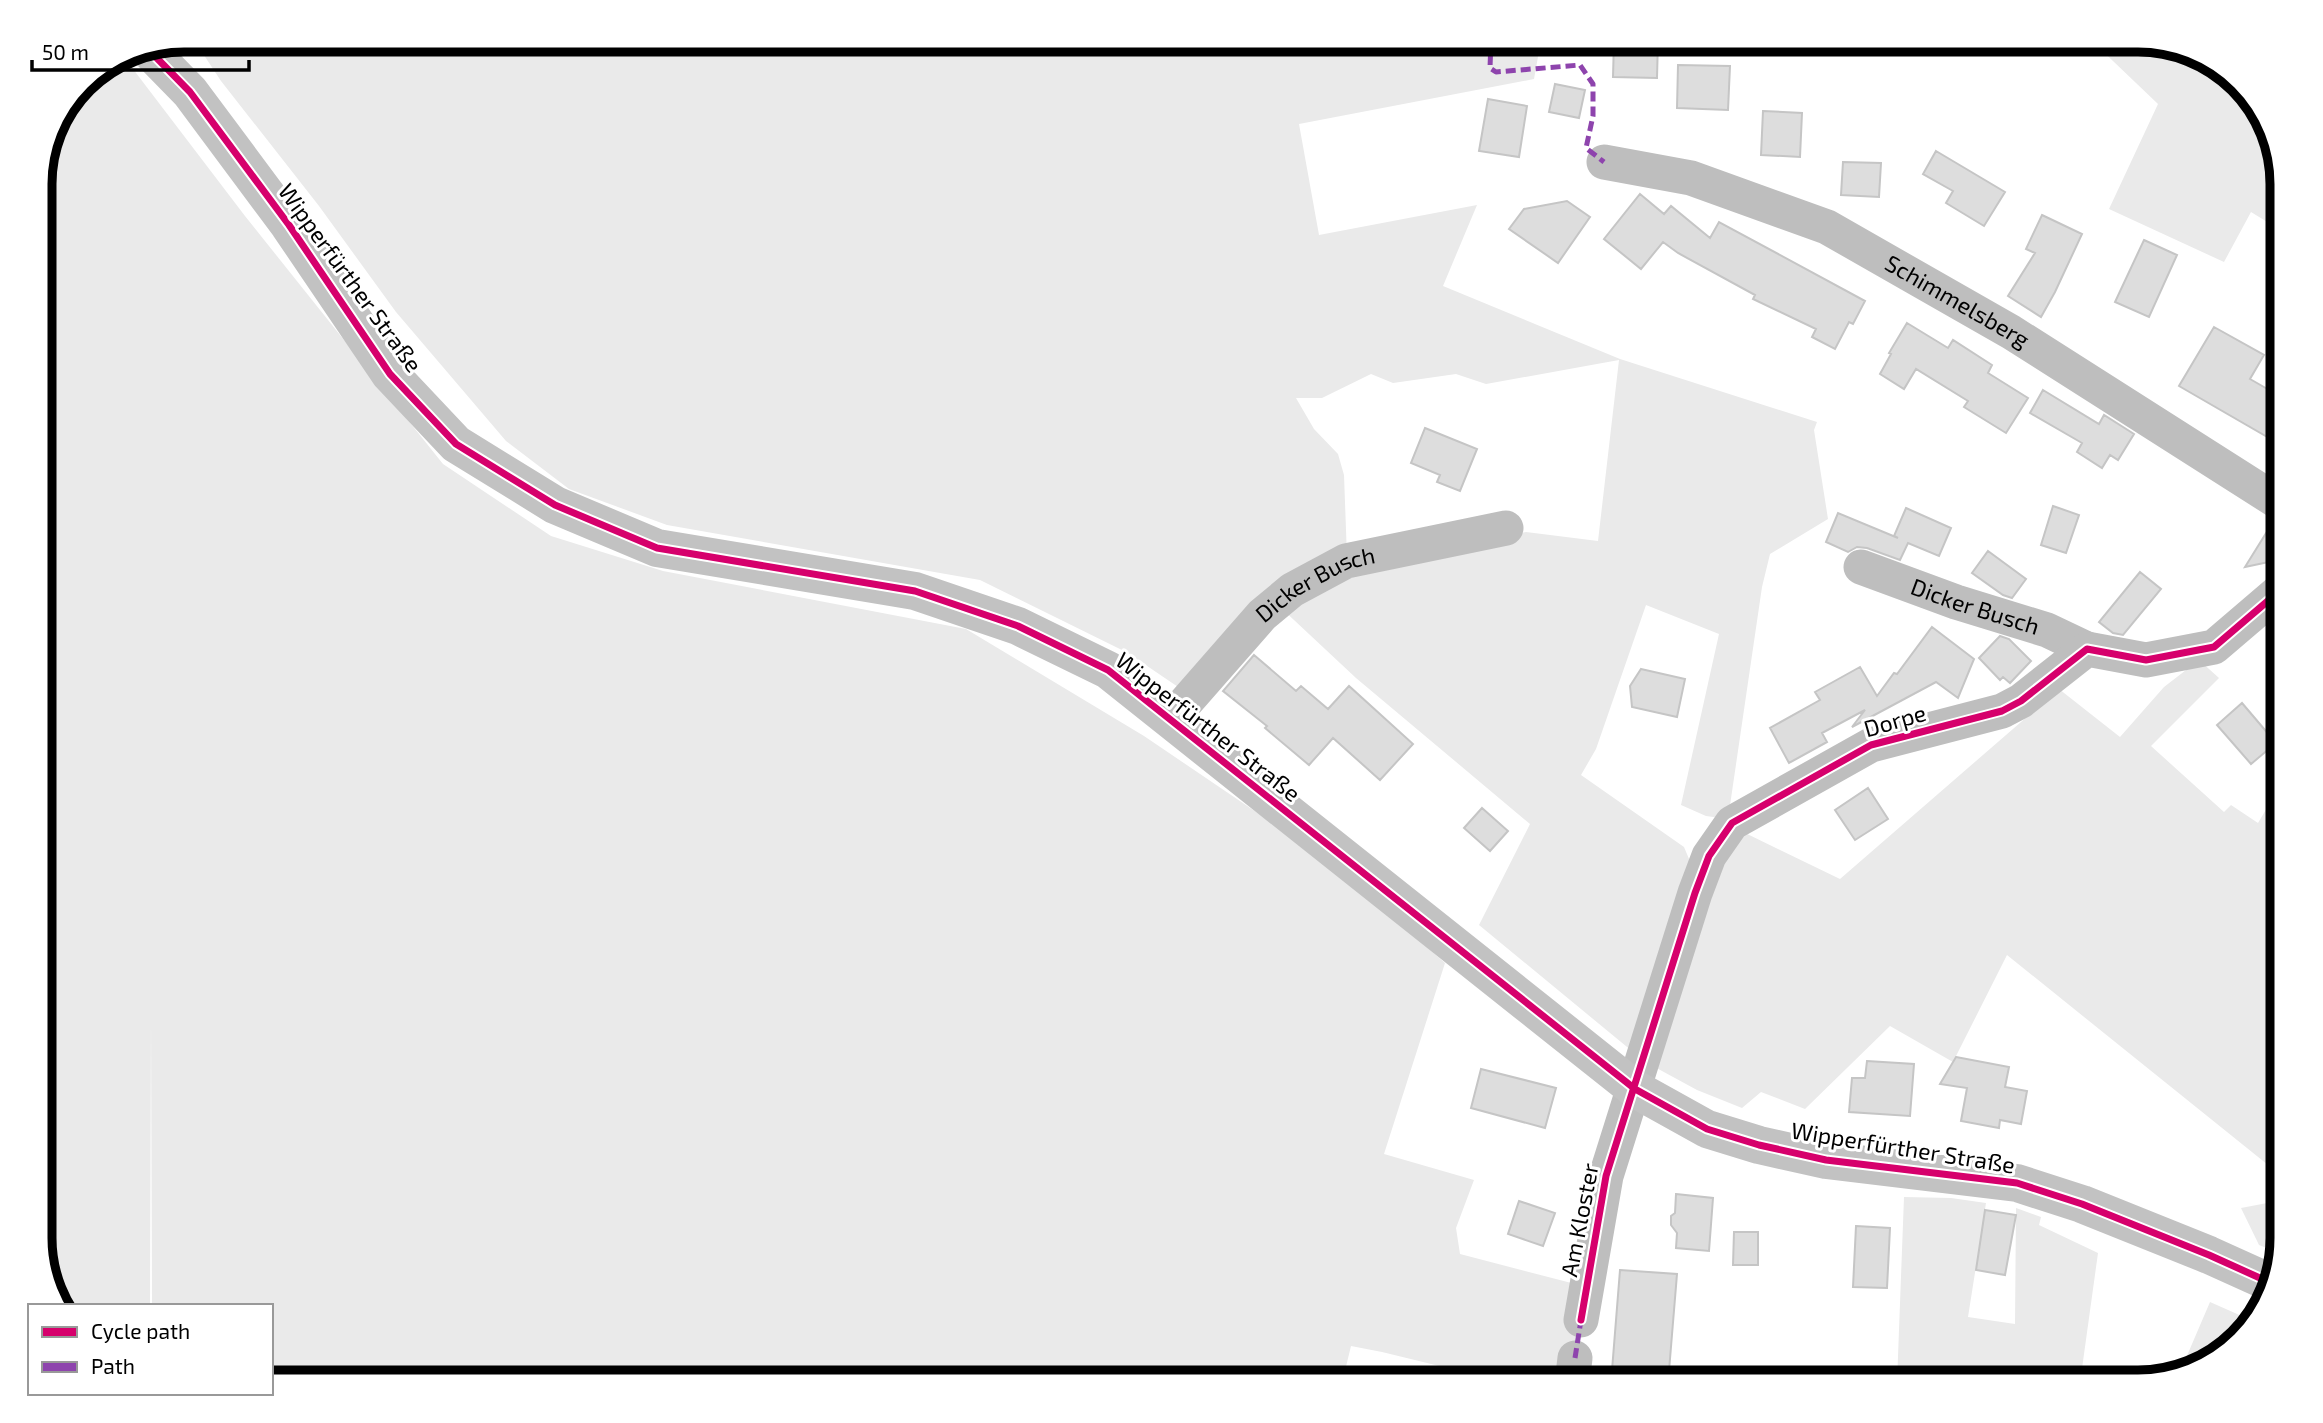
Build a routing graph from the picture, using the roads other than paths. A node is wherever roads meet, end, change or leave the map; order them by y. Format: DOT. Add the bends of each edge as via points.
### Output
graph roads {
  1 [pos="155,56"];
  2 [pos="1604,162"];
  3 [pos="2270,497"];
  4 [pos="1506,528"];
  5 [pos="1861,568"];
  6 [pos="2270,599"];
  7 [pos="2087,649"];
  8 [pos="1171,719"];
  9 [pos="1634,1089"];
  10 [pos="2264,1280"];
  11 [pos="1581,1320"];
  1 -- 8 [label="main road, Wipperfürther Straße" via="190,92 289,225 390,374 456,444 555,505 657,548 915,591 1018,626 1108,670"];
  2 -- 3 [label="street, Schimmelsberg" via="1691,178 1827,227 2011,332"];
  4 -- 8 [label="street, Dicker Busch" via="1346,561 1292,590 1262,615"];
  5 -- 7 [label="street, Dicker Busch" via="2047,630"];
  6 -- 7 [label="street" via="2214,647 2146,660"];
  7 -- 9 [label="street, Dorpe" via="2002,711 1871,745 1732,823 1709,856"];
  8 -- 9 [label="main road, Wipperfürther Straße"];
  9 -- 10 [label="main road, Wipperfürther Straße" via="1707,1129 1759,1144 1826,1160 2017,1183 2082,1204"];
  9 -- 11 [label="street, Am Kloster" via="1606,1176"];
}
